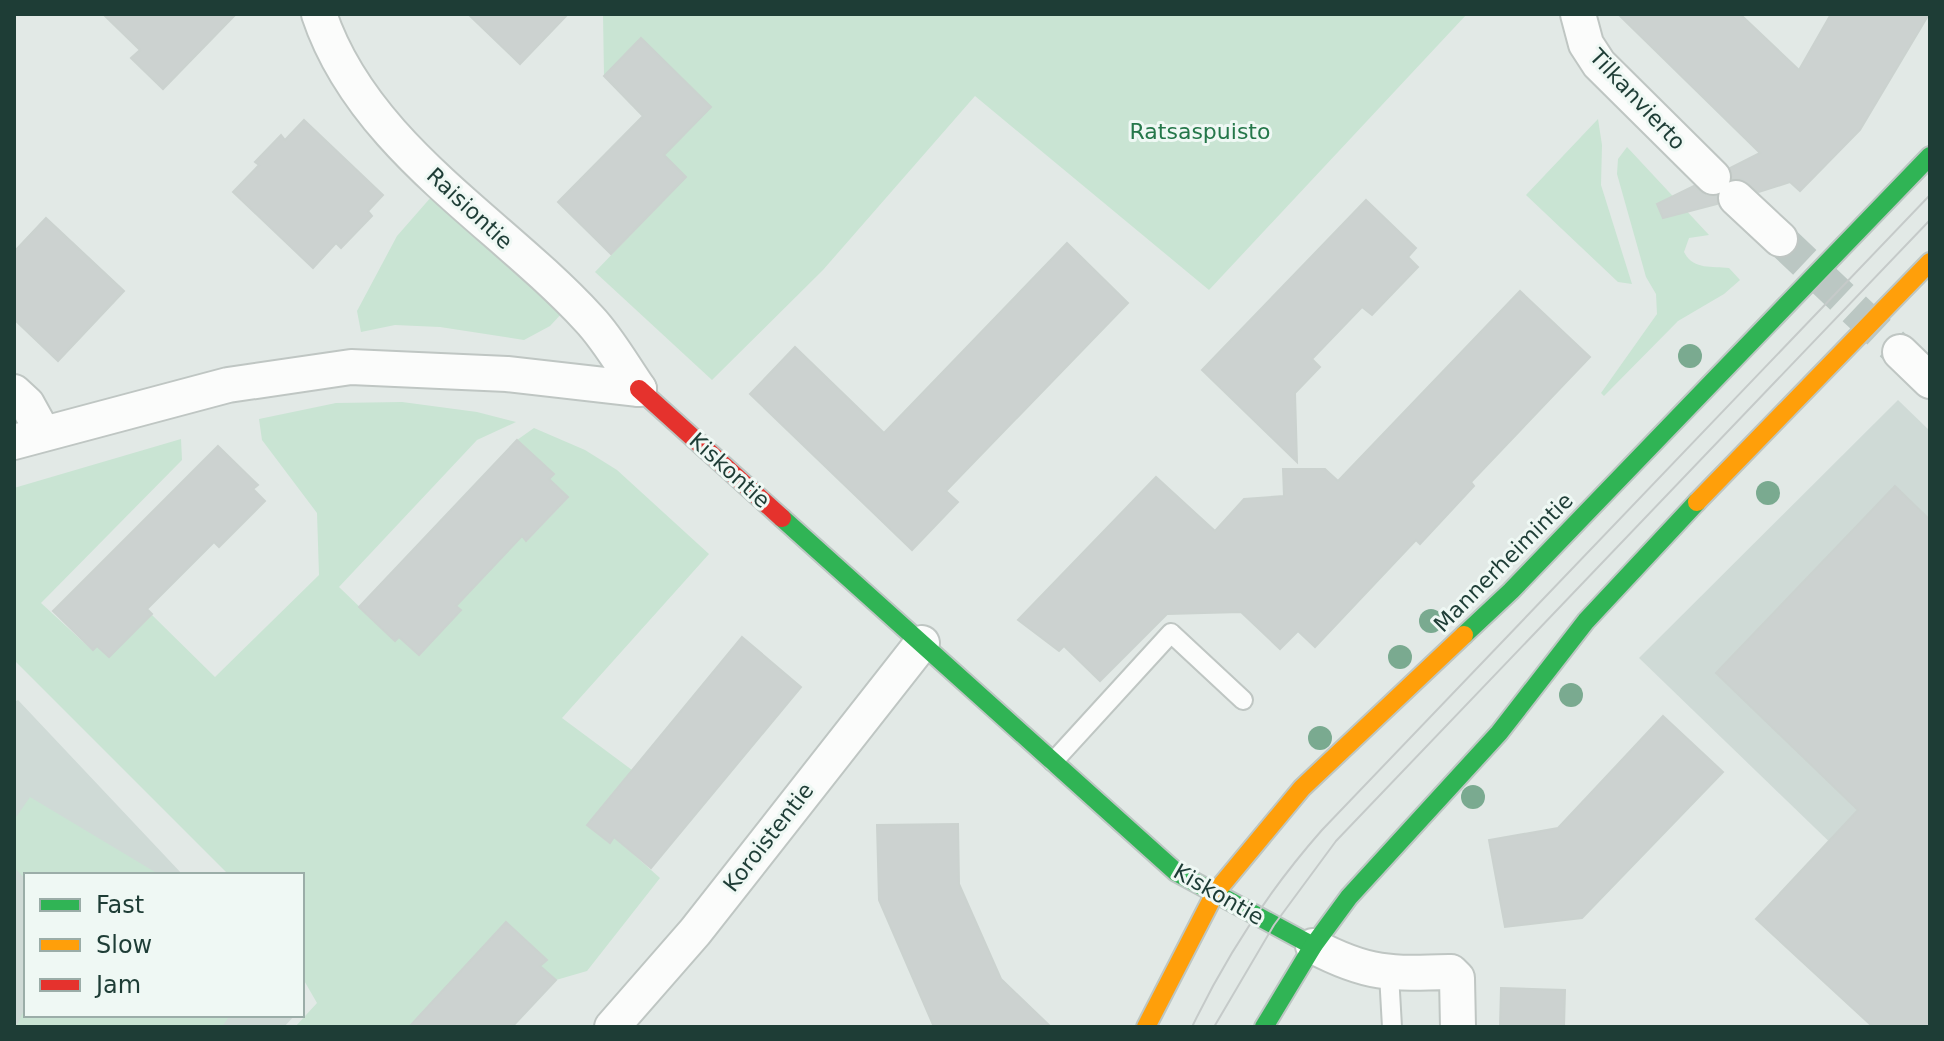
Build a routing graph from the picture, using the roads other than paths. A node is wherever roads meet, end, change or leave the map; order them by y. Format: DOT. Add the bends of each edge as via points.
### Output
graph roads {
  1 [pos="319,14"];
  2 [pos="1578,14"];
  3 [pos="1930,156"];
  4 [pos="1780,239"];
  5 [pos="1930,262"];
  6 [pos="1900,352"];
  7 [pos="1930,381"];
  8 [pos="639,389"];
  9 [pos="14,392"];
  10 [pos="28,437"];
  11 [pos="922,643"];
  12 [pos="1243,700"];
  13 [pos="1053,762"];
  14 [pos="1215,893"];
  15 [pos="1313,946"];
  16 [pos="1389,974"];
  17 [pos="612,1027"];
  18 [pos="1146,1027"];
  19 [pos="1264,1027"];
  20 [pos="1392,1027"];
  21 [pos="1458,1027"];
  1 -- 8 [label="street, Raisiontie" via="355,86 397,138 591,320"];
  2 -- 4 [label="street, Tilkanvierto" via="1586,44 1599,64"];
  3 -- 14 [label="main road, Mannerheimintie" via="1511,591 1347,742"];
  5 -- 15 [label="main road" via="1586,621 1499,733 1372,871"];
  6 -- 7 [label="street"];
  8 -- 10 [label="street" via="507,374 351,367 228,385"];
  8 -- 11 [label="main road, Kiskontie"];
  9 -- 10 [label="street" via="27,404"];
  11 -- 13 [label="main road, Kiskontie"];
  11 -- 17 [label="street, Koroistentie" via="695,932"];
  12 -- 13 [label="lane" via="1171,633"];
  13 -- 14 [label="main road, Kiskontie" via="1176,872"];
  14 -- 15 [label="main road, Kiskontie"];
  14 -- 18 [label="main road, Mannerheimintie"];
  15 -- 16 [label="street" via="1348,964"];
  15 -- 19 [label="main road"];
  16 -- 20 [label="lane"];
  16 -- 21 [label="street" via="1451,972 1457,978"];
}
